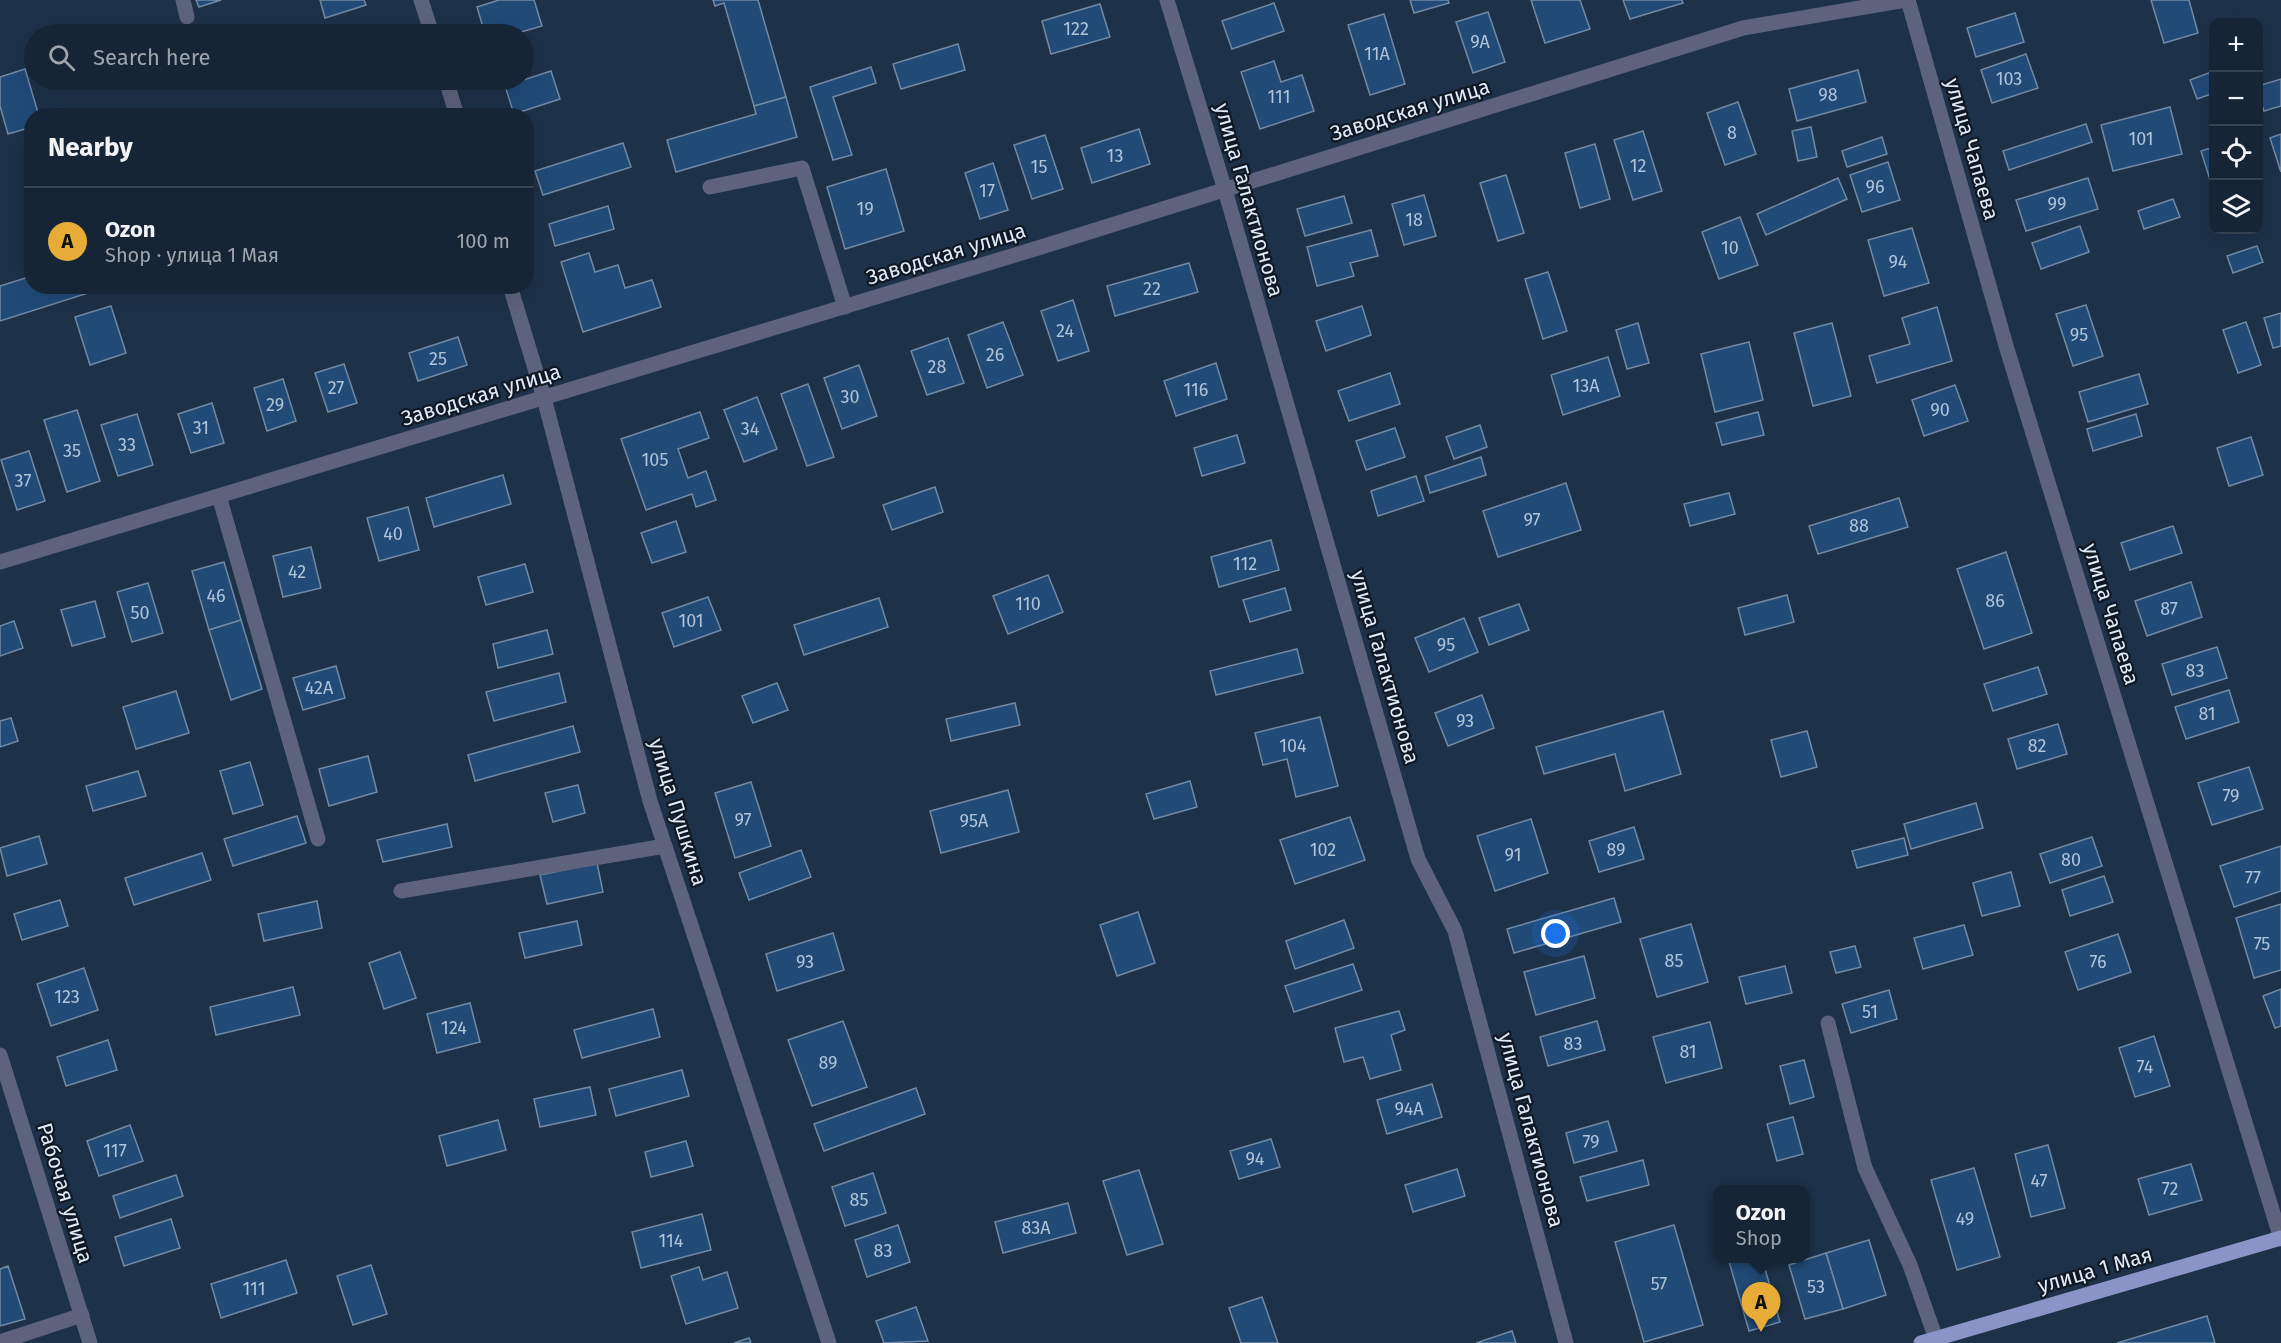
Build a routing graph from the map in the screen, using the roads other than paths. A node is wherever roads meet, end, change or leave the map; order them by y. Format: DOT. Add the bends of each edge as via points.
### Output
graph roads {
  1 [pos="183,0"];
  2 [pos="421,0"];
  3 [pos="1167,0"];
  4 [pos="1907,0"];
  5 [pos="187,16"];
  6 [pos="429,24"];
  7 [pos="449,90"];
  8 [pos="455,108"];
  9 [pos="710,187"];
  10 [pos="1225,190"];
  11 [pos="512,294"];
  12 [pos="845,307"];
  13 [pos="544,398"];
  14 [pos="219,496"];
  15 [pos="0,562"];
  16 [pos="318,839"];
  17 [pos="665,846"];
  18 [pos="401,891"];
  19 [pos="1828,1023"];
  20 [pos="0,1055"];
  21 [pos="2281,1238"];
  22 [pos="82,1315"];
  23 [pos="1928,1341"];
  24 [pos="0,1342"];
  25 [pos="90,1343"];
  26 [pos="829,1343"];
  27 [pos="1566,1343"];
  1 -- 5 [label="street"];
  2 -- 6 [label="street"];
  3 -- 10 [label="street, улица Галактионова"];
  4 -- 10 [label="street, Заводская улица" via="1743,27"];
  4 -- 21 [label="street, улица Чапаева" via="2007,349"];
  7 -- 8 [label="street"];
  9 -- 12 [label="street" via="802,168"];
  10 -- 12 [label="street, Заводская улица"];
  10 -- 27 [label="street, улица Галактионова" via="1418,858 1455,931"];
  11 -- 13 [label="street, улица Пушкина"];
  12 -- 13 [label="street, Заводская улица"];
  13 -- 14 [label="street, Заводская улица"];
  13 -- 17 [label="street, улица Пушкина"];
  14 -- 15 [label="street, Заводская улица"];
  14 -- 16 [label="street"];
  17 -- 18 [label="street"];
  17 -- 26 [label="street, улица Пушкина"];
  19 -- 23 [label="street" via="1865,1168 1910,1265"];
  20 -- 22 [label="street, Рабочая улица"];
  21 -- 23 [label="main road, улица 1 Мая"];
  22 -- 24 [label="street"];
  22 -- 25 [label="street, Рабочая улица"];
}
